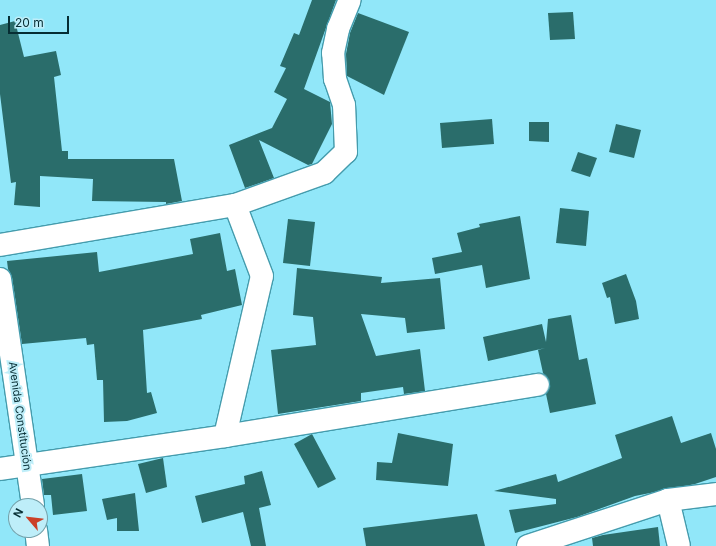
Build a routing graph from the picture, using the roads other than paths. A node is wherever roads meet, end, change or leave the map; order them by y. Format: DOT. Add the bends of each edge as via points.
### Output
graph roads {
  1 [pos="350,0"];
  2 [pos="235,205"];
  3 [pos="0,245"];
  4 [pos="0,279"];
  5 [pos="538,385"];
  6 [pos="225,436"];
  7 [pos="27,464"];
  8 [pos="0,469"];
  9 [pos="716,494"];
  10 [pos="31,498"];
  11 [pos="668,500"];
  12 [pos="528,546"];
  13 [pos="679,546"];
  1 -- 2 [label="street" via="338,29 333,53 335,78 344,105 346,152 324,173"];
  2 -- 3 [label="street"];
  2 -- 6 [label="street" via="262,276"];
  4 -- 7 [label="street, Avenida Constitución"];
  5 -- 6 [label="street"];
  6 -- 7 [label="street"];
  7 -- 8 [label="street"];
  7 -- 10 [label="street, Avenida Constitución"];
  9 -- 11 [label="street"];
  11 -- 12 [label="street"];
  11 -- 13 [label="street"];
}
